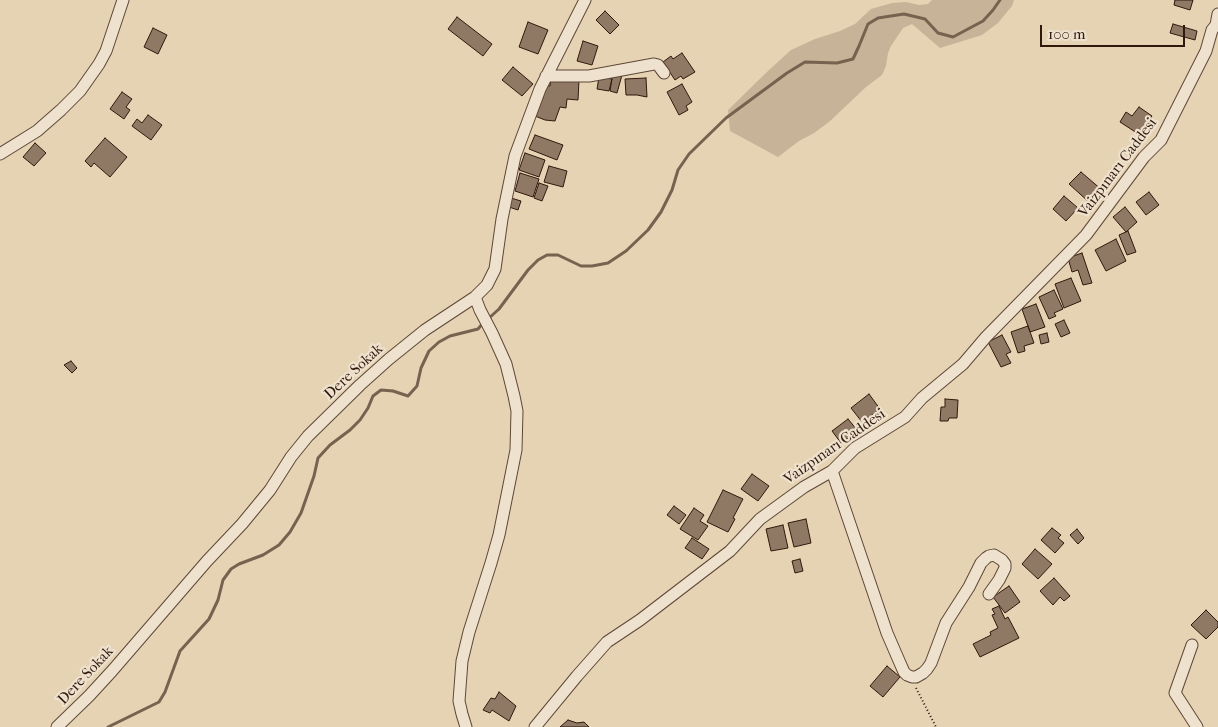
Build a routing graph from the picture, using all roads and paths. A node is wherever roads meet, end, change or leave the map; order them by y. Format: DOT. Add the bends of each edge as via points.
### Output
graph roads {
  1 [pos="123,0"];
  2 [pos="585,0"];
  3 [pos="1217,22"];
  4 [pos="664,73"];
  5 [pos="546,76"];
  6 [pos="0,154"];
  7 [pos="475,297"];
  8 [pos="832,472"];
  9 [pos="989,594"];
  10 [pos="1192,645"];
  11 [pos="911,677"];
  12 [pos="57,727"];
  13 [pos="466,727"];
  14 [pos="535,727"];
  15 [pos="936,727"];
  16 [pos="1197,727"];
  1 -- 6 [label="street" via="106,51 80,91 37,131"];
  2 -- 5 [label="street, Dere Sokak"];
  3 -- 8 [label="street, Vaizpınarı Caddesi" via="1161,140 1144,157 1086,235 963,364 905,416 855,448"];
  4 -- 5 [label="street" via="654,64 589,76"];
  5 -- 7 [label="street, Dere Sokak" via="515,156 495,269"];
  7 -- 12 [label="street, Dere Sokak" via="389,359 308,436 242,524 106,678"];
  7 -- 13 [label="street" via="506,364 517,412 516,450 499,535 462,661 459,700"];
  8 -- 11 [label="street" via="888,633 904,672"];
  8 -- 14 [label="street, Vaizpınarı Caddesi" via="804,487 760,519 730,551 607,642"];
  9 -- 11 [label="street" via="1004,568 1002,560 994,555 981,563 946,622 927,669 923,674"];
  10 -- 16 [label="street" via="1175,693"];
  11 -- 15 [label="path"];
}
